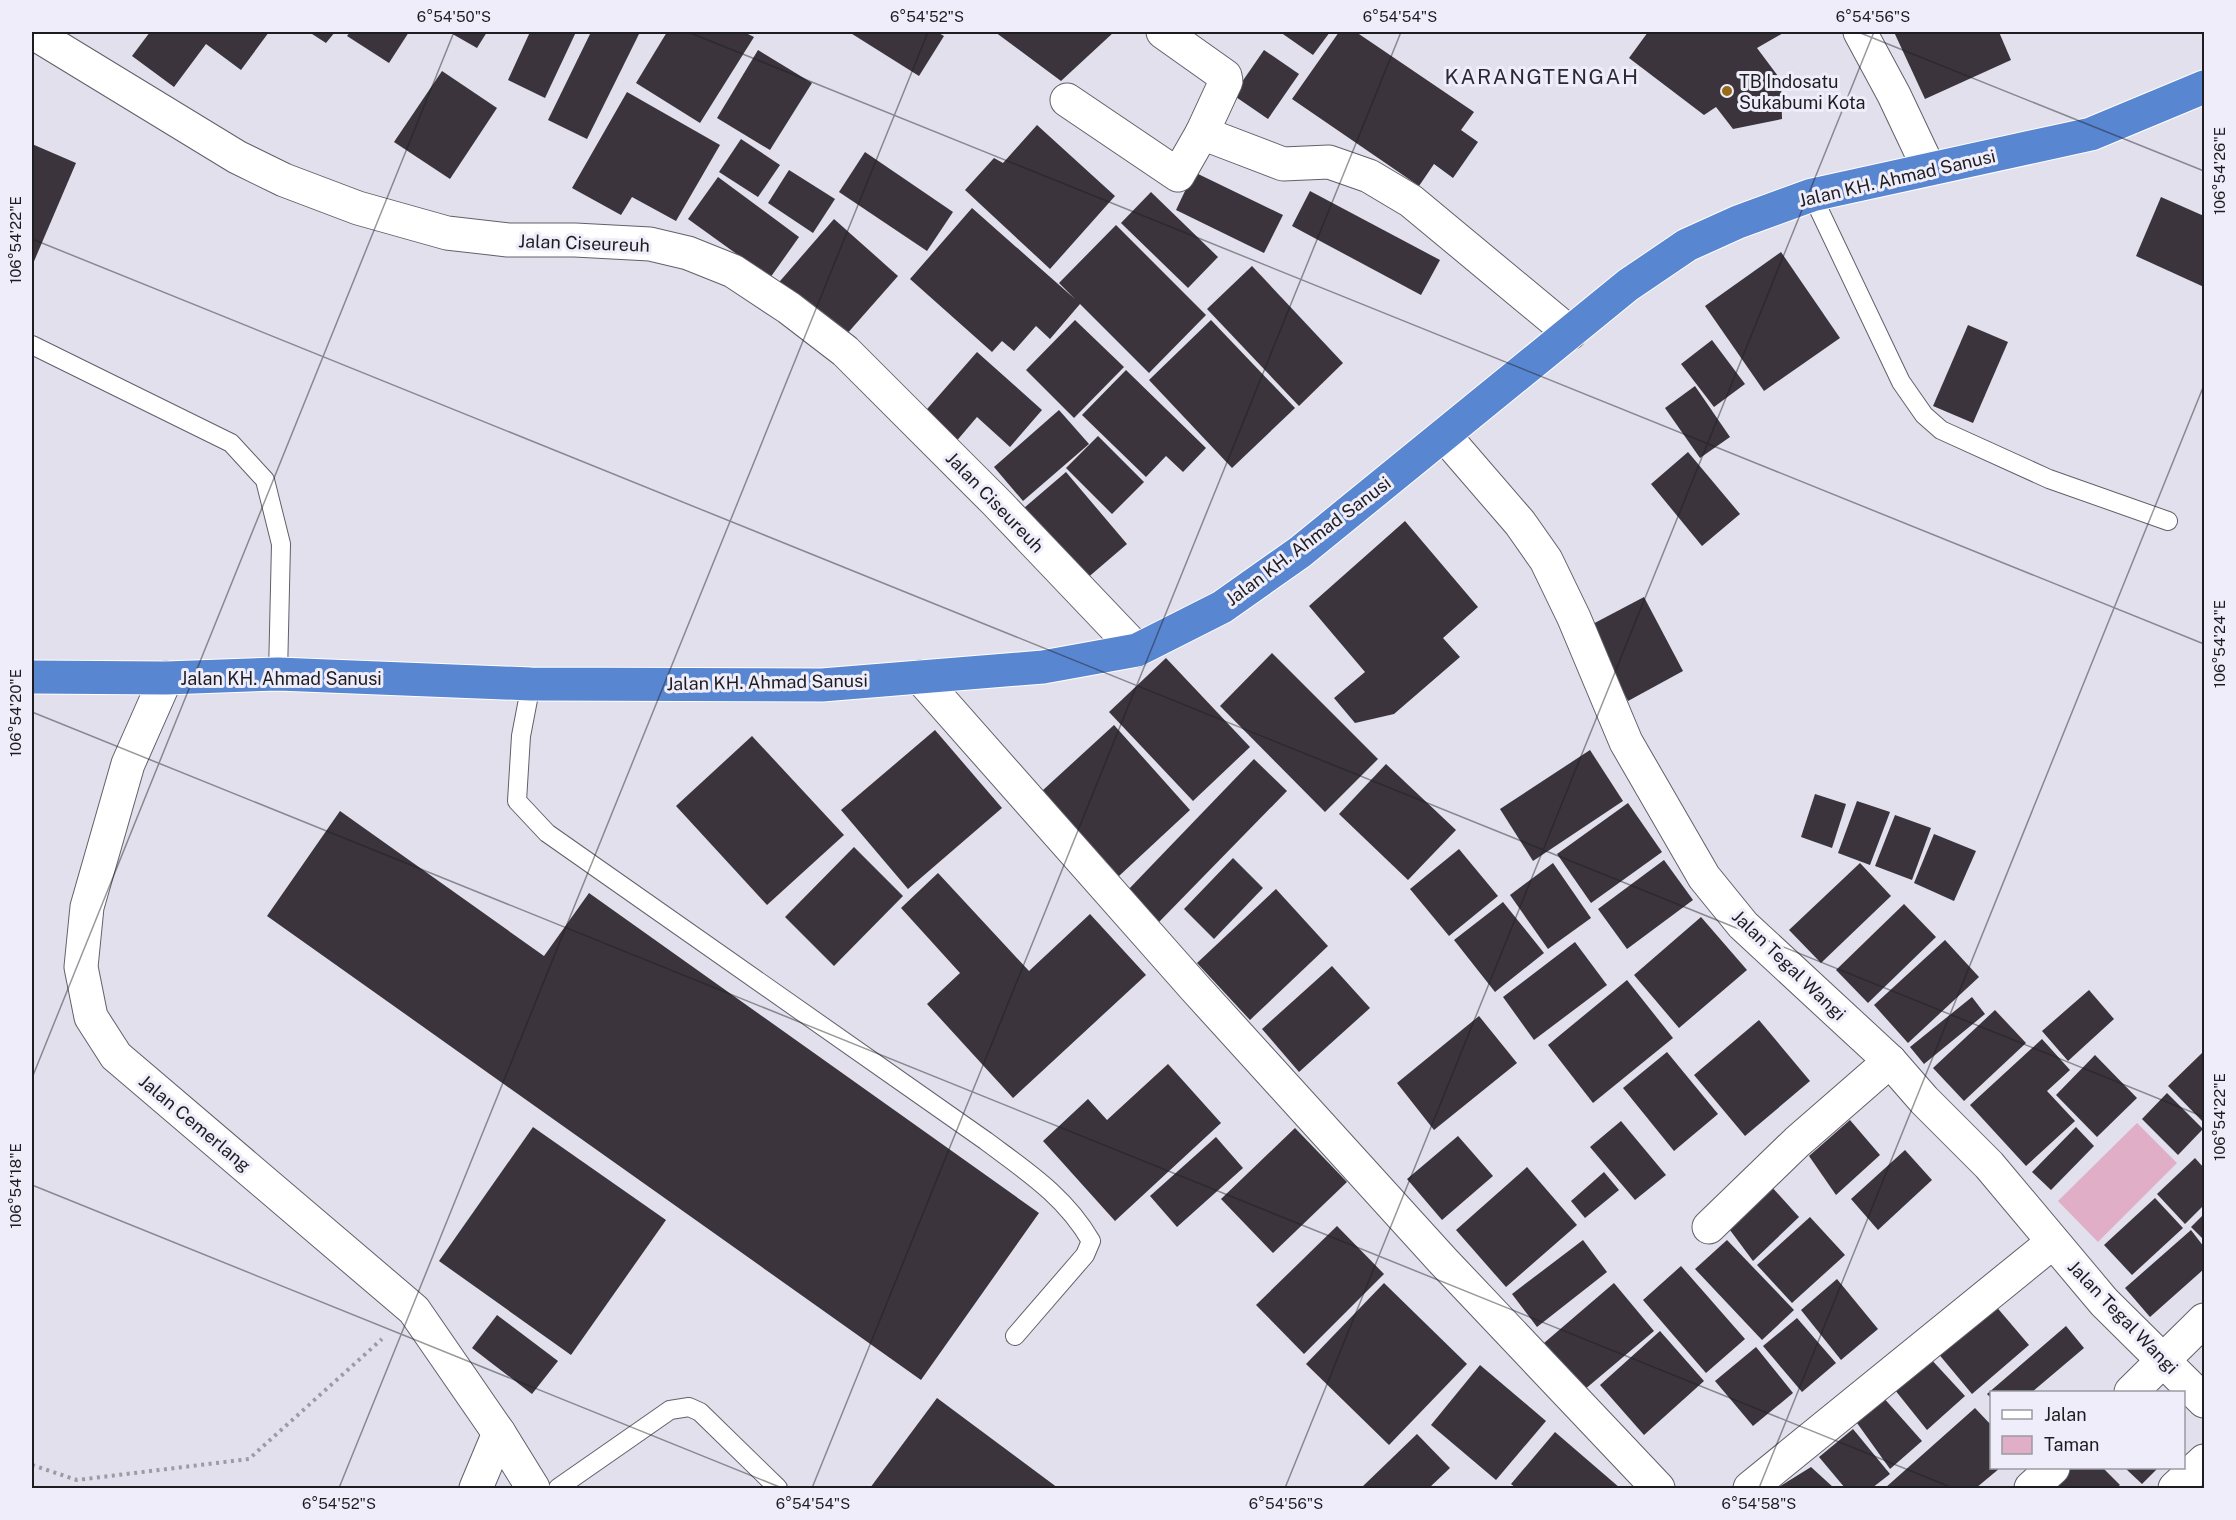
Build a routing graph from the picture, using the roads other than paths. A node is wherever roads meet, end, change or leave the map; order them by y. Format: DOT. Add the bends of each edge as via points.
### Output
graph roads {
  1 [pos="32,32"];
  2 [pos="1163,32"];
  3 [pos="1860,32"];
  4 [pos="2205,87"];
  5 [pos="1067,100"];
  6 [pos="1202,133"];
  7 [pos="1929,169"];
  8 [pos="1812,195"];
  9 [pos="1570,333"];
  10 [pos="32,345"];
  11 [pos="1444,435"];
  12 [pos="2168,521"];
  13 [pos="1137,650"];
  14 [pos="278,674"];
  15 [pos="32,677"];
  16 [pos="920,677"];
  17 [pos="166,678"];
  18 [pos="531,684"];
  19 [pos="1890,1061"];
  20 [pos="1709,1227"];
  21 [pos="2053,1242"];
  22 [pos="2205,1320"];
  23 [pos="1015,1336"];
  24 [pos="2163,1361"];
  25 [pos="2132,1391"];
  26 [pos="2205,1401"];
  27 [pos="499,1433"];
  28 [pos="2205,1461"];
  29 [pos="2051,1469"];
  30 [pos="476,1488"];
  31 [pos="533,1488"];
  32 [pos="558,1488"];
  33 [pos="778,1488"];
  34 [pos="1658,1488"];
  35 [pos="1750,1488"];
  36 [pos="2031,1488"];
  37 [pos="2175,1488"];
  1 -- 13 [label="street, Jalan Ciseureuh" via="237,157 358,208 457,234 508,240 650,244 688,253 733,271 845,351"];
  2 -- 6 [label="street" via="1225,76"];
  3 -- 7 [label="street"];
  4 -- 7 [label="highway, Jalan KH. Ahmad Sanusi" via="2091,134"];
  5 -- 6 [label="street" via="1178,175"];
  6 -- 9 [label="street" via="1283,164 1315,160 1369,176 1412,201"];
  7 -- 8 [label="highway, Jalan KH. Ahmad Sanusi"];
  8 -- 9 [label="highway, Jalan KH. Ahmad Sanusi" via="1687,245 1628,285"];
  8 -- 12 [label="lane" via="1901,382 1924,415 1941,429 2049,479"];
  9 -- 11 [label="highway, Jalan KH. Ahmad Sanusi"];
  10 -- 14 [label="lane" via="231,443 265,480 281,544"];
  11 -- 13 [label="highway, Jalan KH. Ahmad Sanusi" via="1300,552 1222,607"];
  11 -- 19 [label="street, Jalan Tegal Wangi" via="1514,516 1546,560 1626,742 1704,877 1743,925"];
  13 -- 16 [label="highway, Jalan KH. Ahmad Sanusi" via="1043,667"];
  14 -- 17 [label="highway, Jalan KH. Ahmad Sanusi"];
  14 -- 18 [label="highway, Jalan KH. Ahmad Sanusi"];
  15 -- 17 [label="highway, Jalan KH. Ahmad Sanusi"];
  16 -- 18 [label="highway, Jalan KH. Ahmad Sanusi" via="822,685"];
  16 -- 34 [label="street" via="1436,1254"];
  17 -- 27 [label="street, Jalan Cemerlang" via="128,764 87,907 81,967 91,1017 116,1056 414,1310"];
  18 -- 23 [label="lane" via="521,736 518,801 547,833 986,1141 1045,1185 1076,1216 1091,1240 1084,1255"];
  19 -- 20 [label="street" via="1797,1142"];
  19 -- 21 [label="street, Jalan Tegal Wangi" via="1989,1165"];
  21 -- 24 [label="street, Jalan Tegal Wangi" via="2104,1302"];
  21 -- 35 [label="street"];
  22 -- 24 [label="street"];
  24 -- 25 [label="street"];
  24 -- 26 [label="street, Jalan Tegal Wangi"];
  27 -- 30 [label="street"];
  27 -- 31 [label="street, Jalan Cemerlang"];
  28 -- 37 [label="street"];
  29 -- 36 [label="street"];
  32 -- 33 [label="lane" via="670,1410 689,1407 700,1412"];
}
